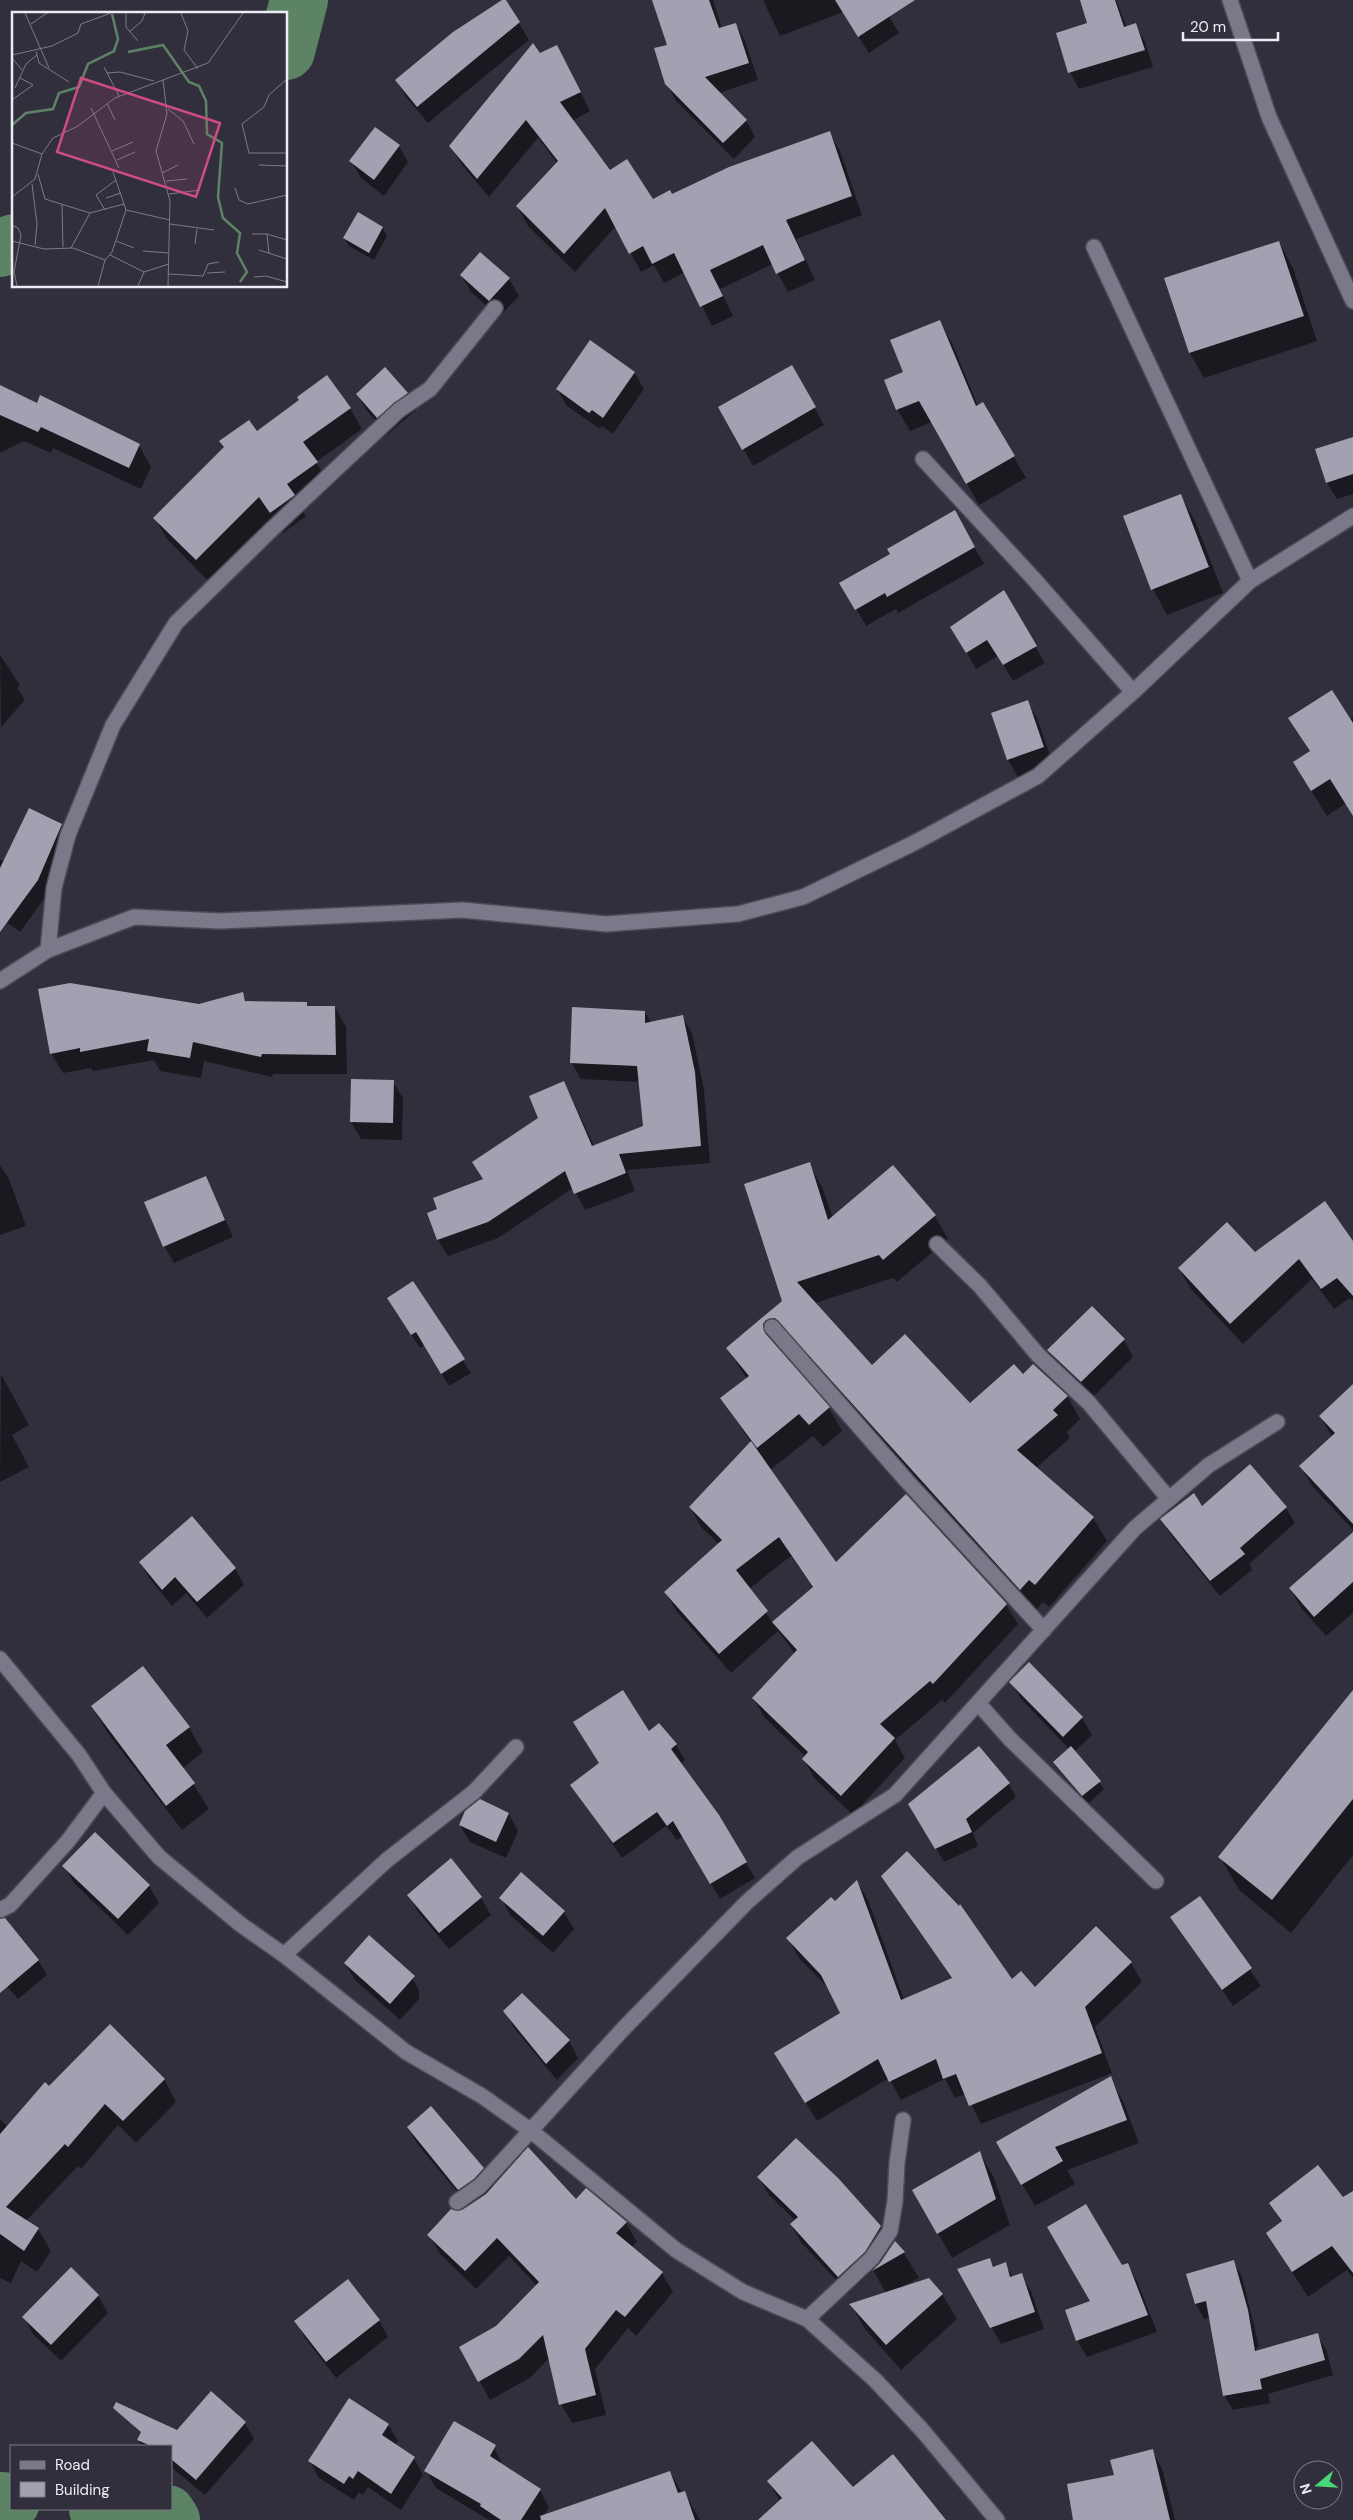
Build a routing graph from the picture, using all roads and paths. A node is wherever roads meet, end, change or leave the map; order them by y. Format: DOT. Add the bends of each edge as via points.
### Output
graph roads {
  1 [pos="1230,0"];
  2 [pos="1094,247"];
  3 [pos="1353,301"];
  4 [pos="495,308"];
  5 [pos="923,459"];
  6 [pos="1353,516"];
  7 [pos="1250,581"];
  8 [pos="1133,692"];
  9 [pos="48,950"];
  10 [pos="0,981"];
  11 [pos="937,1244"];
  12 [pos="772,1327"];
  13 [pos="1277,1422"];
  14 [pos="1169,1499"];
  15 [pos="1044,1630"];
  16 [pos="0,1659"];
  17 [pos="978,1704"];
  18 [pos="516,1747"];
  19 [pos="104,1793"];
  20 [pos="1156,1881"];
  21 [pos="0,1910"];
  22 [pos="284,1955"];
  23 [pos="903,2120"];
  24 [pos="530,2130"];
  25 [pos="457,2202"];
  26 [pos="807,2319"];
  27 [pos="997,2520"];
  1 -- 3 [label="street" via="1270,117"];
  2 -- 7 [label="street"];
  4 -- 9 [label="street" via="430,389 399,410 176,623 112,725 68,834 54,888"];
  5 -- 8 [label="street" via="1034,578"];
  6 -- 7 [label="street"];
  7 -- 8 [label="street"];
  8 -- 9 [label="street" via="1038,776 914,843 803,897 738,914 606,924 463,910 220,921 134,917"];
  9 -- 10 [label="street"];
  11 -- 14 [label="street" via="980,1286 1038,1355 1089,1403"];
  12 -- 15 [label="street"];
  13 -- 14 [label="street" via="1209,1465"];
  14 -- 15 [label="street" via="1135,1528"];
  15 -- 17 [label="street"];
  16 -- 19 [label="street" via="79,1755"];
  17 -- 20 [label="street"];
  17 -- 24 [label="street" via="895,1795 798,1858 747,1902"];
  18 -- 22 [label="street" via="474,1792 387,1860"];
  19 -- 21 [label="street" via="68,1841 10,1905"];
  19 -- 22 [label="street" via="159,1857 240,1924"];
  22 -- 24 [label="street" via="406,2052 482,2096"];
  23 -- 26 [label="street" via="890,2230 872,2258"];
  24 -- 25 [label="street" via="480,2186"];
  24 -- 26 [label="street" via="676,2250 743,2292"];
  26 -- 27 [label="street" via="902,2408"];
}
